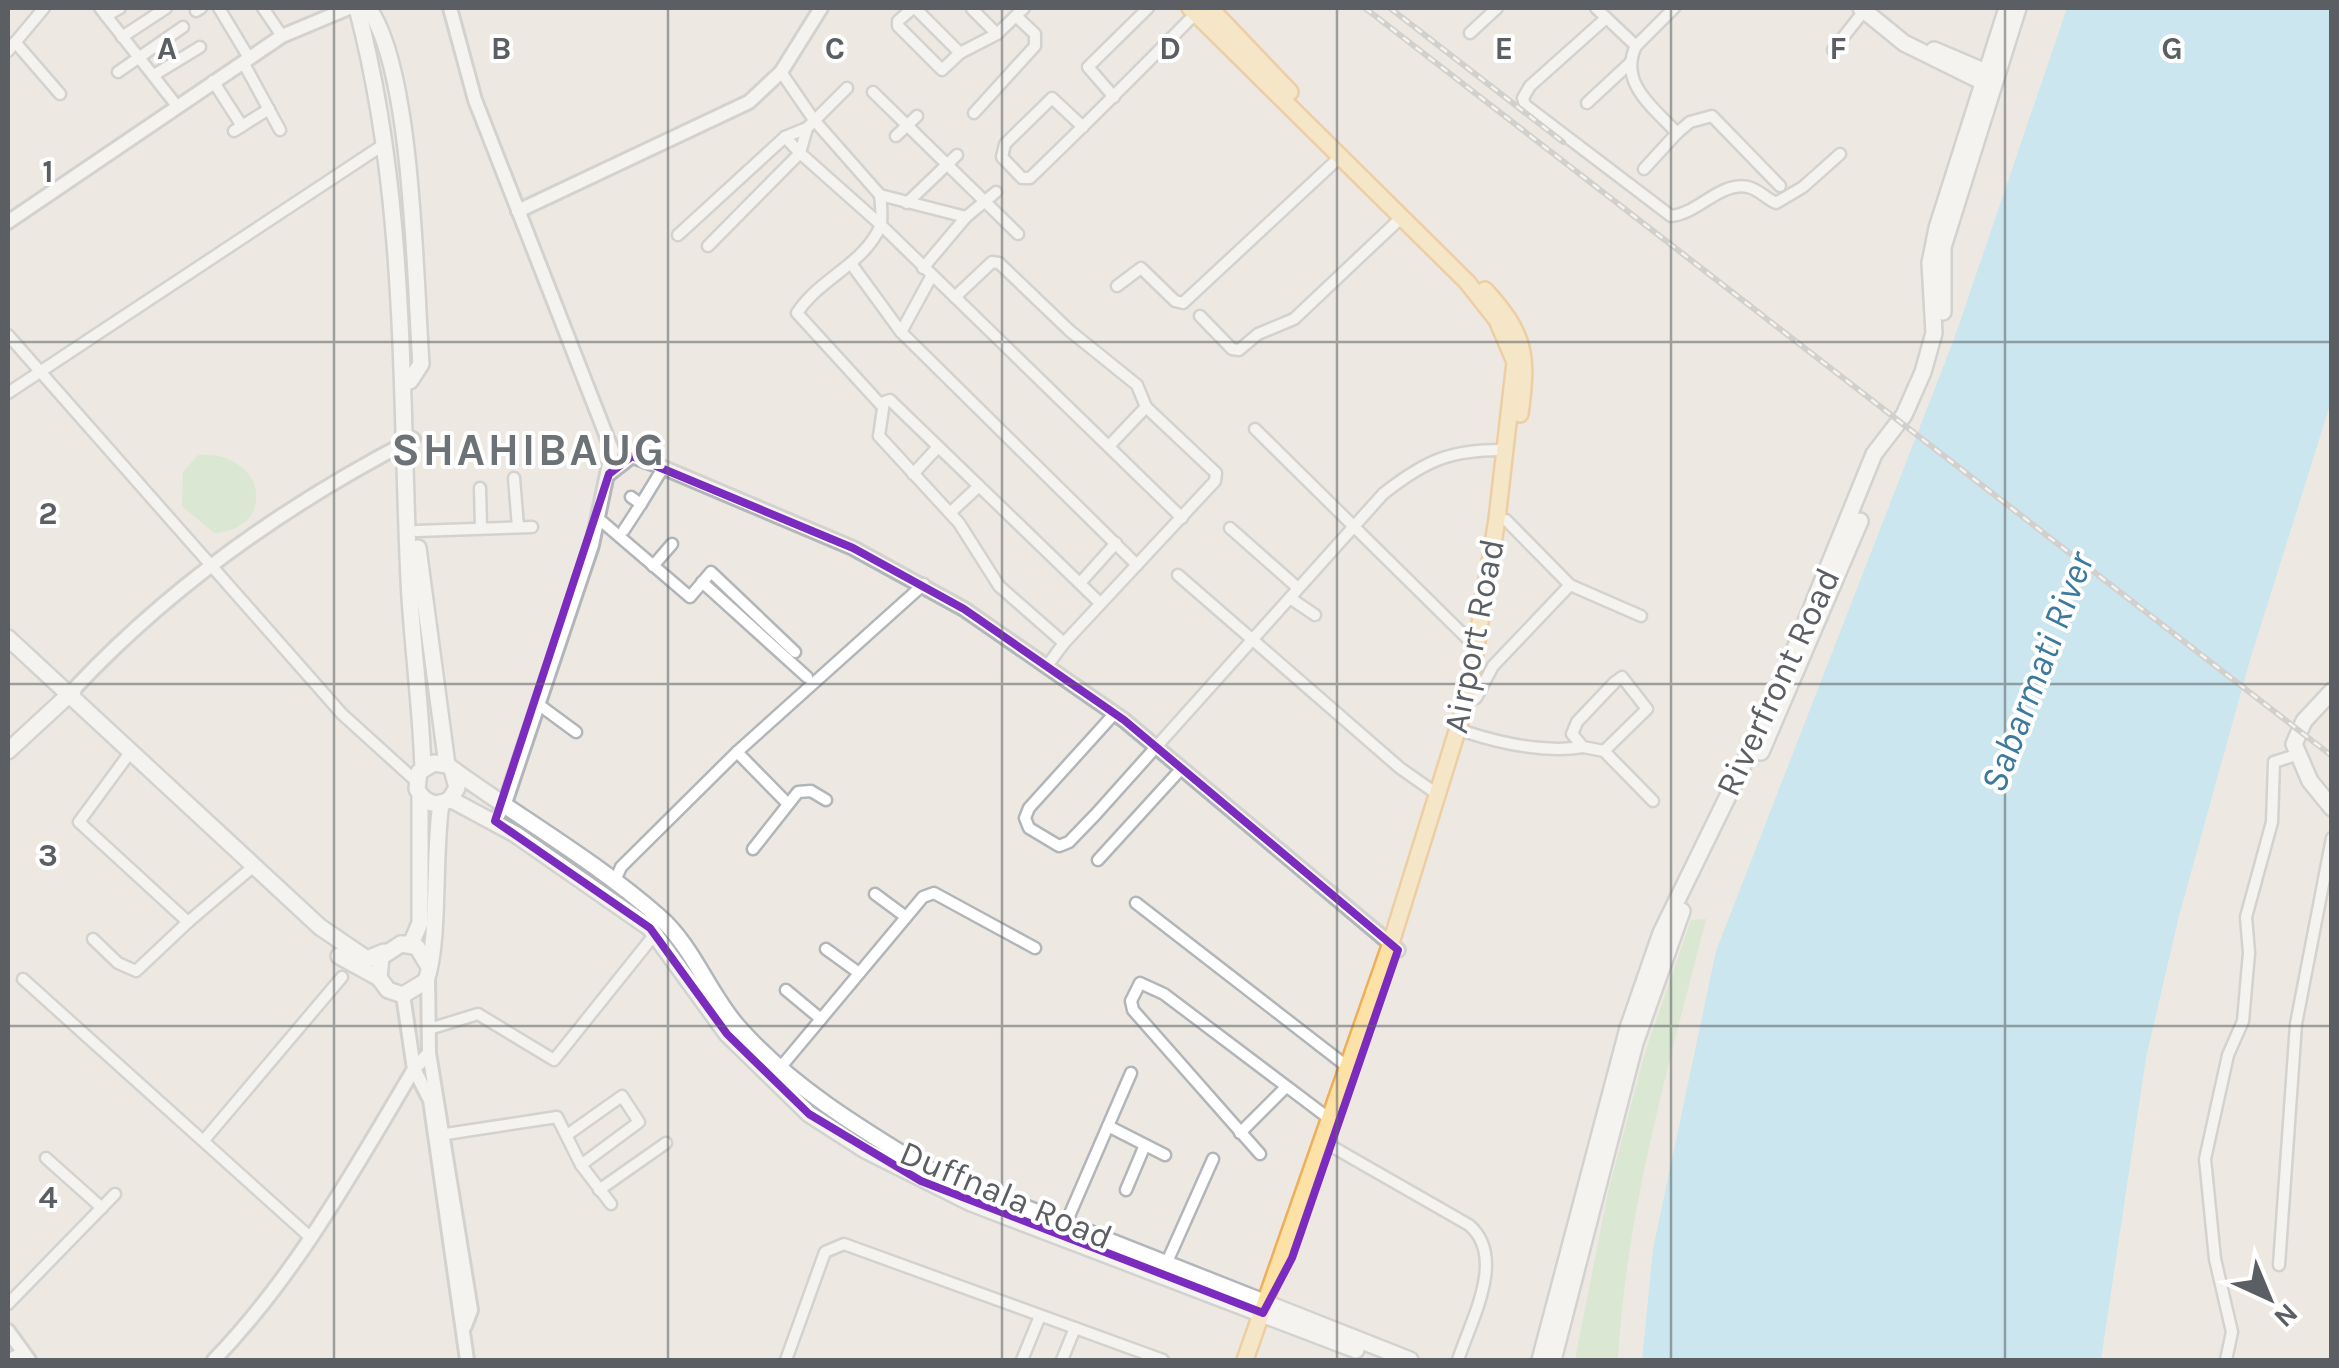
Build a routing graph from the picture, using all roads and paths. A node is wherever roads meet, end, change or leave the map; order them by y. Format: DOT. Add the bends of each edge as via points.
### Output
graph roads {
  1 [pos="44,8"];
  2 [pos="120,8"];
  3 [pos="166,8"];
  4 [pos="219,8"];
  5 [pos="263,8"];
  6 [pos="353,8"];
  7 [pos="367,8"];
  8 [pos="450,8"];
  9 [pos="821,8"];
  10 [pos="914,8"];
  11 [pos="1139,8"];
  12 [pos="1148,8"];
  13 [pos="1497,8"];
  14 [pos="1596,8"];
  15 [pos="1674,8"];
  16 [pos="1866,8"];
  17 [pos="2007,8"];
  18 [pos="2018,8"];
  19 [pos="972,9"];
  20 [pos="1199,9"];
  21 [pos="103,12"];
  22 [pos="1020,12"];
  23 [pos="1605,19"];
  24 [pos="183,27"];
  25 [pos="1113,33"];
  26 [pos="1470,33"];
  27 [pos="998,34"];
  28 [pos="282,36"];
  29 [pos="122,37"];
  30 [pos="11,46"];
  31 [pos="1636,46"];
  32 [pos="200,47"];
  33 [pos="1832,50"];
  34 [pos="960,54"];
  35 [pos="140,57"];
  36 [pos="246,60"];
  37 [pos="1629,64"];
  38 [pos="118,72"];
  39 [pos="781,72"];
  40 [pos="154,75"];
  41 [pos="1990,80"];
  42 [pos="213,81"];
  43 [pos="847,88"];
  44 [pos="873,92"];
  45 [pos="60,94"];
  46 [pos="1114,97"];
  47 [pos="1587,103"];
  48 [pos="177,106"];
  49 [pos="269,109"];
  50 [pos="974,113"];
  51 [pos="917,116"];
  52 [pos="811,124"];
  53 [pos="908,126"];
  54 [pos="1083,127"];
  55 [pos="280,130"];
  56 [pos="1677,134"];
  57 [pos="896,136"];
  58 [pos="785,137"];
  59 [pos="388,142"];
  60 [pos="800,153"];
  61 [pos="1840,154"];
  62 [pos="1341,156"];
  63 [pos="953,160"];
  64 [pos="1644,169"];
  65 [pos="1780,186"];
  66 [pos="880,194"];
  67 [pos="992,196"];
  68 [pos="907,203"];
  69 [pos="518,211"];
  70 [pos="966,218"];
  71 [pos="1402,218"];
  72 [pos="8,222"];
  73 [pos="881,225"];
  74 [pos="1018,234"];
  75 [pos="678,236"];
  76 [pos="708,246"];
  77 [pos="852,264"];
  78 [pos="927,273"];
  79 [pos="1117,286"];
  80 [pos="955,297"];
  81 [pos="1200,316"];
  82 [pos="901,332"];
  83 [pos="8,334"];
  84 [pos="37,373"];
  85 [pos="8,393"];
  86 [pos="882,406"];
  87 [pos="1146,406"];
  88 [pos="1255,428"];
  89 [pos="605,431"];
  90 [pos="409,441"];
  91 [pos="938,446"];
  92 [pos="1109,446"];
  93 [pos="1507,450"];
  94 [pos="632,456"];
  95 [pos="663,468"];
  96 [pos="609,474"];
  97 [pos="912,474"];
  98 [pos="514,478"];
  99 [pos="979,486"];
  100 [pos="480,488"];
  101 [pos="950,513"];
  102 [pos="1182,518"];
  103 [pos="598,520"];
  104 [pos="1506,520"];
  105 [pos="1353,526"];
  106 [pos="518,527"];
  107 [pos="532,527"];
  108 [pos="481,528"];
  109 [pos="1230,528"];
  110 [pos="624,530"];
  111 [pos="418,531"];
  112 [pos="1116,543"];
  113 [pos="672,544"];
  114 [pos="1136,565"];
  115 [pos="211,566"];
  116 [pos="653,566"];
  117 [pos="1178,574"];
  118 [pos="702,582"];
  119 [pos="1080,583"];
  120 [pos="924,584"];
  121 [pos="1570,584"];
  122 [pos="1294,593"];
  123 [pos="1100,602"];
  124 [pos="1315,614"];
  125 [pos="1641,616"];
  126 [pos="8,638"];
  127 [pos="1255,638"];
  128 [pos="1064,642"];
  129 [pos="1477,648"];
  130 [pos="8,649"];
  131 [pos="795,652"];
  132 [pos="1047,666"];
  133 [pos="807,677"];
  134 [pos="67,695"];
  135 [pos="2327,696"];
  136 [pos="1476,698"];
  137 [pos="538,704"];
  138 [pos="1115,713"];
  139 [pos="576,732"];
  140 [pos="1466,732"];
  141 [pos="8,743"];
  142 [pos="1156,746"];
  143 [pos="1583,748"];
  144 [pos="8,751"];
  145 [pos="1604,751"];
  146 [pos="737,752"];
  147 [pos="2296,752"];
  148 [pos="126,758"];
  149 [pos="450,767"];
  150 [pos="1182,768"];
  151 [pos="420,782"];
  152 [pos="1436,794"];
  153 [pos="826,800"];
  154 [pos="446,801"];
  155 [pos="1653,801"];
  156 [pos="505,803"];
  157 [pos="788,803"];
  158 [pos="2332,808"];
  159 [pos="495,822"];
  160 [pos="2332,838"];
  161 [pos="753,849"];
  162 [pos="1098,860"];
  163 [pos="248,871"];
  164 [pos="614,883"];
  165 [pos="874,894"];
  166 [pos="1136,904"];
  167 [pos="906,917"];
  168 [pos="188,922"];
  169 [pos="655,934"];
  170 [pos="92,939"];
  171 [pos="401,944"];
  172 [pos="1035,948"];
  173 [pos="1394,948"];
  174 [pos="826,949"];
  175 [pos="384,952"];
  176 [pos="428,969"];
  177 [pos="860,972"];
  178 [pos="342,977"];
  179 [pos="379,978"];
  180 [pos="23,979"];
  181 [pos="786,990"];
  182 [pos="402,995"];
  183 [pos="821,1019"];
  184 [pos="429,1030"];
  185 [pos="429,1053"];
  186 [pos="780,1068"];
  187 [pos="1348,1068"];
  188 [pos="414,1069"];
  189 [pos="1131,1073"];
  190 [pos="1286,1087"];
  191 [pos="1331,1120"];
  192 [pos="1108,1126"];
  193 [pos="1240,1133"];
  194 [pos="446,1134"];
  195 [pos="567,1135"];
  196 [pos="204,1138"];
  197 [pos="666,1143"];
  198 [pos="1144,1145"];
  199 [pos="1331,1146"];
  200 [pos="1260,1154"];
  201 [pos="1165,1156"];
  202 [pos="46,1158"];
  203 [pos="1213,1159"];
  204 [pos="581,1165"];
  205 [pos="599,1190"];
  206 [pos="1126,1190"];
  207 [pos="115,1194"];
  208 [pos="611,1204"];
  209 [pos="102,1208"];
  210 [pos="1066,1223"];
  211 [pos="311,1238"];
  212 [pos="1167,1262"];
  213 [pos="2279,1265"];
  214 [pos="8,1304"];
  215 [pos="1269,1309"];
  216 [pos="1040,1316"];
  217 [pos="465,1326"];
  218 [pos="1075,1328"];
  219 [pos="8,1331"];
  220 [pos="26,1356"];
  221 [pos="8,1360"];
  222 [pos="214,1360"];
  223 [pos="467,1360"];
  224 [pos="786,1360"];
  225 [pos="1022,1360"];
  226 [pos="1062,1360"];
  227 [pos="1164,1360"];
  228 [pos="1245,1360"];
  229 [pos="1254,1360"];
  230 [pos="1384,1360"];
  231 [pos="1410,1360"];
  232 [pos="1458,1360"];
  233 [pos="1540,1360"];
  234 [pos="1553,1360"];
  235 [pos="2226,1360"];
  1 -- 30 [label="street"];
  2 -- 21 [label="street"];
  3 -- 29 [label="street"];
  4 -- 36 [label="street"];
  5 -- 28 [label="street"];
  6 -- 28 [label="street"];
  6 -- 59 [label="main road"];
  7 -- 90 [label="main road" via="395,141"];
  8 -- 69 [label="street" via="475,100"];
  9 -- 39 [label="street"];
  10 -- 34 [label="street"];
  10 -- 34 [label="street" via="898,26 939,68 946,70"];
  11 -- 25 [label="street"];
  12 -- 46 [label="street" via="1088,66"];
  13 -- 26 [label="street"];
  14 -- 23 [label="street"];
  15 -- 31 [label="street"];
  16 -- 33 [label="street"];
  16 -- 41 [label="main road" via="1904,43"];
  17 -- 41 [label="main road, Riverfront Road"];
  18 -- 41 [label="main road, Riverfront Road"];
  19 -- 27 [label="street"];
  20 -- 46 [label="street"];
  20 -- 62 [label="main road, Airport Road"];
  20 -- 104 [label="main road, Airport Road" via="1506,313 1527,361"];
  21 -- 29 [label="street"];
  22 -- 27 [label="street"];
  22 -- 50 [label="street" via="1035,46"];
  23 -- 31 [label="street"];
  23 -- 61 [label="street" via="1530,86 1525,105 1671,216 1686,215 1739,186 1776,203"];
  24 -- 35 [label="street"];
  27 -- 34 [label="street"];
  28 -- 36 [label="street"];
  29 -- 35 [label="street"];
  30 -- 45 [label="street"];
  31 -- 37 [label="street"];
  32 -- 40 [label="street"];
  35 -- 38 [label="street"];
  35 -- 40 [label="street"];
  36 -- 42 [label="street"];
  36 -- 49 [label="street"];
  37 -- 47 [label="street"];
  37 -- 56 [label="street" via="1633,83"];
  39 -- 52 [label="street"];
  39 -- 69 [label="street" via="750,102"];
  40 -- 48 [label="street"];
  41 -- 233 [label="main road, Riverfront Road" via="1937,228 1930,263 1934,333 1923,372 1904,414 1874,454 1770,710 1661,933 1628,1028"];
  41 -- 234 [label="main road, Riverfront Road" via="1943,246 1936,366 1875,474 1850,552 1781,714 1676,925 1634,1043"];
  42 -- 48 [label="street"];
  42 -- 49 [label="street" via="238,129"];
  43 -- 52 [label="street"];
  44 -- 53 [label="street"];
  46 -- 54 [label="street"];
  48 -- 72 [label="street"];
  49 -- 55 [label="street"];
  51 -- 53 [label="street"];
  52 -- 58 [label="street"];
  52 -- 60 [label="street"];
  52 -- 66 [label="street"];
  53 -- 57 [label="street"];
  53 -- 63 [label="street"];
  54 -- 54 [label="street" via="1025,180 1002,157 1005,144 1052,98"];
  56 -- 64 [label="street"];
  56 -- 65 [label="street" via="1712,116"];
  58 -- 60 [label="street"];
  58 -- 75 [label="street"];
  59 -- 84 [label="street"];
  59 -- 90 [label="main road"];
  60 -- 73 [label="street"];
  60 -- 76 [label="street"];
  62 -- 71 [label="main road, Airport Road"];
  62 -- 79 [label="street" via="1183,302 1140,268"];
  63 -- 67 [label="street"];
  63 -- 68 [label="street"];
  66 -- 68 [label="street"];
  66 -- 73 [label="street"];
  67 -- 70 [label="street"];
  67 -- 74 [label="street"];
  68 -- 70 [label="street"];
  69 -- 89 [label="street"];
  70 -- 78 [label="street"];
  71 -- 81 [label="street" via="1294,319 1239,350"];
  71 -- 93 [label="main road, Airport Road" via="1497,320 1514,362"];
  73 -- 77 [label="street"];
  73 -- 78 [label="street"];
  77 -- 82 [label="street"];
  77 -- 86 [label="street" via="835,271 797,313"];
  78 -- 80 [label="street"];
  78 -- 82 [label="street"];
  80 -- 87 [label="street" via="995,261 1137,386"];
  80 -- 92 [label="street"];
  82 -- 112 [label="street"];
  83 -- 84 [label="street"];
  84 -- 85 [label="street"];
  84 -- 115 [label="street"];
  86 -- 91 [label="street" via="890,400"];
  86 -- 97 [label="street" via="877,433"];
  87 -- 92 [label="street"];
  87 -- 102 [label="street" via="1216,473"];
  88 -- 105 [label="street"];
  89 -- 94 [label="street"];
  89 -- 96 [label="street" via="612,450"];
  90 -- 111 [label="main road"];
  90 -- 115 [label="street" via="332,482"];
  90 -- 151 [label="main road"];
  91 -- 97 [label="street"];
  91 -- 99 [label="street"];
  92 -- 102 [label="street"];
  93 -- 105 [label="street" via="1446,455 1420,465"];
  93 -- 129 [label="main road, Airport Road"];
  94 -- 95 [label="street"];
  94 -- 96 [label="street"];
  95 -- 110 [label="street" via="636,500"];
  95 -- 120 [label="street"];
  96 -- 103 [label="street"];
  97 -- 101 [label="street"];
  98 -- 106 [label="street"];
  99 -- 101 [label="street"];
  99 -- 119 [label="street"];
  100 -- 108 [label="street"];
  101 -- 128 [label="street" via="999,586"];
  102 -- 114 [label="street"];
  103 -- 116 [label="street"];
  103 -- 137 [label="street"];
  104 -- 121 [label="street"];
  104 -- 136 [label="main road, Airport Road"];
  105 -- 122 [label="street"];
  105 -- 129 [label="street"];
  106 -- 107 [label="street"];
  106 -- 108 [label="street"];
  108 -- 111 [label="street"];
  109 -- 122 [label="street"];
  111 -- 149 [label="main road"];
  112 -- 114 [label="street"];
  112 -- 119 [label="street"];
  113 -- 116 [label="street"];
  114 -- 123 [label="street"];
  115 -- 134 [label="street"];
  115 -- 151 [label="street" via="342,714"];
  116 -- 118 [label="street" via="690,598"];
  117 -- 127 [label="street"];
  118 -- 131 [label="street" via="711,572"];
  118 -- 133 [label="street"];
  119 -- 123 [label="street"];
  120 -- 132 [label="street"];
  120 -- 146 [label="street"];
  121 -- 125 [label="street"];
  121 -- 136 [label="street" via="1493,666"];
  122 -- 124 [label="street"];
  122 -- 127 [label="street"];
  123 -- 128 [label="street"];
  126 -- 134 [label="main road"];
  127 -- 142 [label="street"];
  127 -- 152 [label="street"];
  128 -- 132 [label="street"];
  129 -- 152 [label="main road, Airport Road"];
  130 -- 134 [label="main road"];
  132 -- 138 [label="street"];
  134 -- 141 [label="main road"];
  134 -- 144 [label="main road"];
  134 -- 148 [label="main road"];
  134 -- 175 [label="main road" via="351,952 367,959"];
  135 -- 147 [label="main road" via="2304,721"];
  136 -- 140 [label="main road, Airport Road"];
  137 -- 139 [label="street"];
  137 -- 156 [label="street"];
  138 -- 142 [label="street"];
  138 -- 142 [label="street" via="1029,808 1029,828 1059,846 1068,842"];
  140 -- 143 [label="street" via="1495,742"];
  140 -- 173 [label="main road, Airport Road"];
  142 -- 150 [label="street"];
  143 -- 145 [label="street"];
  143 -- 145 [label="street" via="1573,728 1622,677 1648,709"];
  145 -- 155 [label="street"];
  146 -- 157 [label="street"];
  146 -- 164 [label="street" via="621,867"];
  147 -- 158 [label="main road"];
  147 -- 235 [label="street" via="2274,762 2272,822 2246,916 2243,1020 2228,1055 2205,1159 2215,1260 2232,1332"];
  148 -- 163 [label="main road"];
  148 -- 168 [label="street" via="80,822"];
  149 -- 151 [label="main road" via="434,763"];
  149 -- 154 [label="main road" via="458,781"];
  149 -- 156 [label="main road, Duffnala Road"];
  150 -- 162 [label="street"];
  150 -- 173 [label="street"];
  151 -- 154 [label="main road"];
  151 -- 171 [label="main road" via="418,936"];
  152 -- 173 [label="main road, Airport Road"];
  153 -- 157 [label="street" via="806,789"];
  154 -- 159 [label="main road"];
  154 -- 176 [label="main road"];
  156 -- 159 [label="street"];
  156 -- 164 [label="main road, Duffnala Road"];
  157 -- 161 [label="street"];
  159 -- 169 [label="main road"];
  160 -- 213 [label="street" via="2296,1024"];
  163 -- 168 [label="street"];
  163 -- 179 [label="main road" via="345,961"];
  164 -- 186 [label="main road, Duffnala Road" via="660,917 737,1026"];
  165 -- 167 [label="street"];
  166 -- 187 [label="street"];
  167 -- 172 [label="street" via="922,896 934,893"];
  167 -- 177 [label="street"];
  168 -- 170 [label="street" via="136,971"];
  169 -- 184 [label="street" via="554,1060 478,1014"];
  169 -- 215 [label="main road" via="726,1034 788,1096 837,1132 954,1196"];
  171 -- 175 [label="main road"];
  171 -- 176 [label="main road" via="417,948"];
  173 -- 187 [label="main road, Airport Road"];
  173 -- 199 [label="main road, Airport Road"];
  174 -- 177 [label="street"];
  175 -- 179 [label="main road"];
  176 -- 182 [label="main road" via="420,988"];
  176 -- 184 [label="street"];
  177 -- 183 [label="street"];
  178 -- 196 [label="street"];
  179 -- 182 [label="main road"];
  180 -- 196 [label="street"];
  181 -- 183 [label="street"];
  182 -- 188 [label="street"];
  183 -- 186 [label="street"];
  184 -- 185 [label="street"];
  185 -- 188 [label="street"];
  185 -- 194 [label="street"];
  186 -- 210 [label="main road, Duffnala Road" via="927,1169"];
  187 -- 191 [label="main road, Airport Road"];
  188 -- 211 [label="street"];
  188 -- 217 [label="street" via="430,1100 457,1309"];
  189 -- 192 [label="street"];
  190 -- 191 [label="street"];
  190 -- 193 [label="street"];
  190 -- 193 [label="street" via="1140,983 1133,1010"];
  191 -- 215 [label="main road, Airport Road"];
  192 -- 198 [label="street"];
  192 -- 210 [label="street"];
  193 -- 200 [label="street"];
  194 -- 195 [label="street" via="556,1117"];
  194 -- 217 [label="street" via="471,1310"];
  195 -- 204 [label="street"];
  195 -- 204 [label="street" via="622,1096 639,1122"];
  196 -- 211 [label="street"];
  197 -- 205 [label="street"];
  198 -- 201 [label="street"];
  198 -- 206 [label="street"];
  199 -- 215 [label="main road, Airport Road"];
  199 -- 232 [label="street" via="1481,1236 1489,1262"];
  202 -- 209 [label="street"];
  203 -- 212 [label="street"];
  204 -- 205 [label="street"];
  205 -- 208 [label="street"];
  207 -- 209 [label="street"];
  209 -- 214 [label="street"];
  210 -- 212 [label="main road, Duffnala Road"];
  211 -- 222 [label="street" via="248,1326"];
  212 -- 215 [label="main road, Duffnala Road"];
  215 -- 228 [label="main road, Airport Road"];
  215 -- 229 [label="main road, Airport Road"];
  215 -- 230 [label="main road"];
  215 -- 231 [label="main road"];
  216 -- 218 [label="street"];
  216 -- 224 [label="street" via="844,1244 825,1252"];
  216 -- 225 [label="street"];
  217 -- 223 [label="street"];
  218 -- 226 [label="street"];
  218 -- 227 [label="street"];
  219 -- 220 [label="street"];
  220 -- 221 [label="street"];
}
